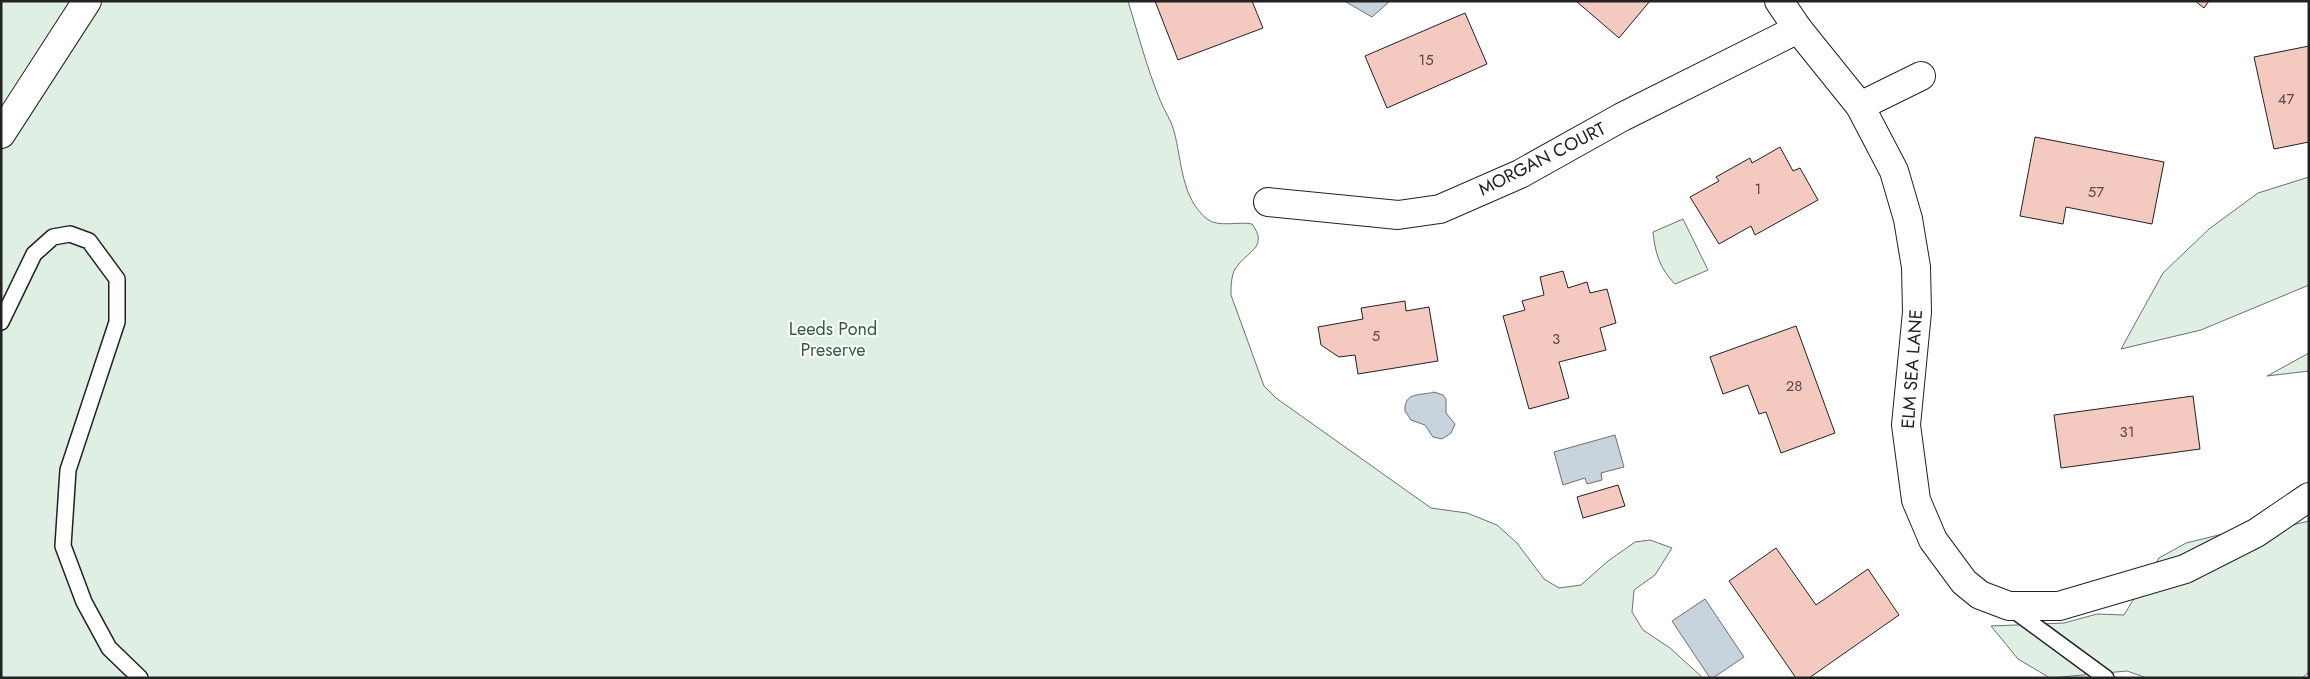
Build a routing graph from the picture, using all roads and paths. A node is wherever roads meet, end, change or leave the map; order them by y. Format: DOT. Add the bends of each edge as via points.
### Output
graph roads {
  1 [pos="87,1"];
  2 [pos="1779,1"];
  3 [pos="1798,29"];
  4 [pos="1920,76"];
  5 [pos="1860,106"];
  6 [pos="1,134"];
  7 [pos="1268,202"];
  8 [pos="1,322"];
  9 [pos="2309,497"];
  10 [pos="2009,606"];
  11 [pos="140,678"];
  12 [pos="2106,678"];
  1 -- 6 [label="street"];
  2 -- 3 [label="street, ELM SEA LANE"];
  3 -- 5 [label="street, ELM SEA LANE"];
  3 -- 7 [label="street, MORGAN COURT" via="1520,174 1440,209 1398,215"];
  4 -- 5 [label="street"];
  5 -- 10 [label="street, ELM SEA LANE" via="1894,171 1908,219 1916,267 1917,312 1906,425 1916,500 1933,540 1964,582 1980,595"];
  8 -- 11 [label="lane" via="34,254 52,237 70,234 89,241 117,279 118,322 68,470 63,546 84,602 109,648"];
  9 -- 10 [label="street, ELM SEA LANE" via="2256,533 2185,569 2059,606"];
  10 -- 12 [label="lane"];
}
